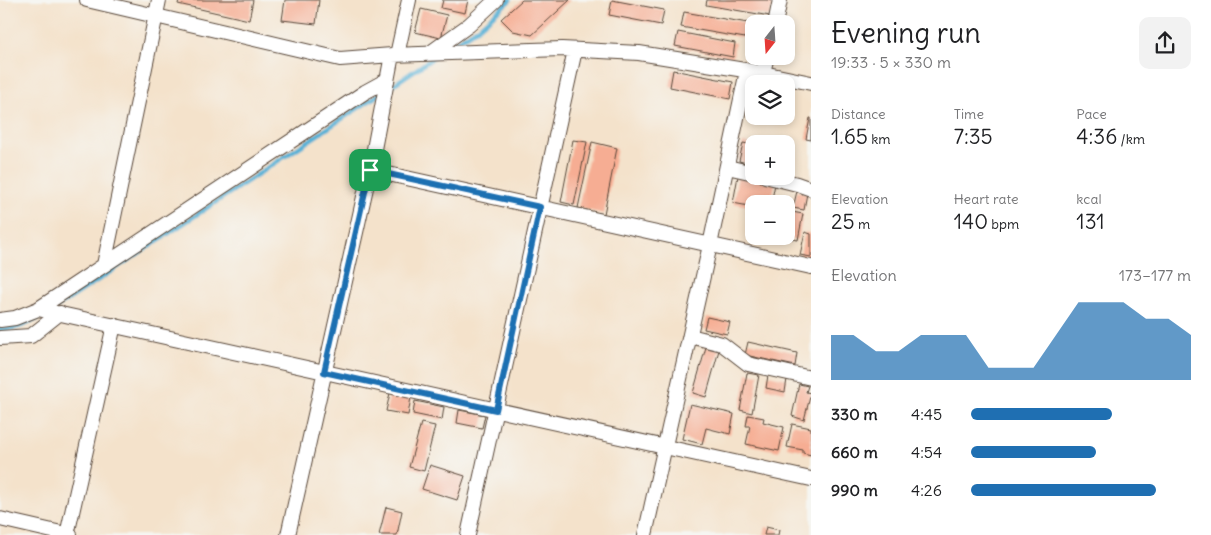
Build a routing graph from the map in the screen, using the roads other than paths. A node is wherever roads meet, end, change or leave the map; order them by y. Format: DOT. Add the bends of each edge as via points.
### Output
graph roads {
  1 [pos="87,0"];
  2 [pos="159,0"];
  3 [pos="409,0"];
  4 [pos="496,0"];
  5 [pos="780,0"];
  6 [pos="777,15"];
  7 [pos="156,16"];
  8 [pos="575,50"];
  9 [pos="432,53"];
  10 [pos="395,55"];
  11 [pos="765,65"];
  12 [pos="747,71"];
  13 [pos="763,74"];
  14 [pos="387,81"];
  15 [pos="811,84"];
  16 [pos="727,167"];
  17 [pos="370,170"];
  18 [pos="745,171"];
  19 [pos="795,183"];
  20 [pos="811,189"];
  21 [pos="540,207"];
  22 [pos="710,245"];
  23 [pos="104,265"];
  24 [pos="811,267"];
  25 [pos="50,311"];
  26 [pos="0,320"];
  27 [pos="114,325"];
  28 [pos="690,336"];
  29 [pos="0,338"];
  30 [pos="324,372"];
  31 [pos="811,378"];
  32 [pos="496,410"];
  33 [pos="665,447"];
  34 [pos="811,479"];
  35 [pos="0,519"];
  36 [pos="68,535"];
  37 [pos="288,535"];
  38 [pos="468,535"];
  39 [pos="645,535"];
  1 -- 7 [label="street"];
  2 -- 7 [label="street"];
  3 -- 10 [label="street"];
  4 -- 9 [label="street"];
  5 -- 6 [label="street"];
  7 -- 10 [label="street" via="340,59"];
  7 -- 23 [label="street"];
  8 -- 9 [label="street"];
  8 -- 12 [label="street" via="639,53"];
  8 -- 21 [label="street"];
  9 -- 10 [label="street"];
  10 -- 14 [label="street"];
  11 -- 13 [label="street"];
  12 -- 13 [label="street"];
  12 -- 16 [label="street"];
  13 -- 15 [label="street"];
  14 -- 17 [label="street"];
  14 -- 23 [label="street" via="365,92"];
  16 -- 18 [label="street"];
  16 -- 22 [label="street"];
  17 -- 21 [label="street"];
  17 -- 30 [label="street"];
  19 -- 20 [label="street"];
  21 -- 22 [label="street"];
  21 -- 32 [label="street"];
  22 -- 24 [label="street"];
  22 -- 28 [label="street"];
  23 -- 25 [label="street"];
  25 -- 26 [label="street"];
  25 -- 27 [label="street"];
  25 -- 29 [label="street" via="31,336"];
  27 -- 30 [label="street"];
  27 -- 36 [label="street"];
  28 -- 31 [label="street" via="722,344 748,364"];
  28 -- 33 [label="street"];
  30 -- 32 [label="street"];
  30 -- 37 [label="street"];
  32 -- 33 [label="street"];
  32 -- 38 [label="street"];
  33 -- 34 [label="street"];
  33 -- 39 [label="street"];
  35 -- 36 [label="street"];
}
